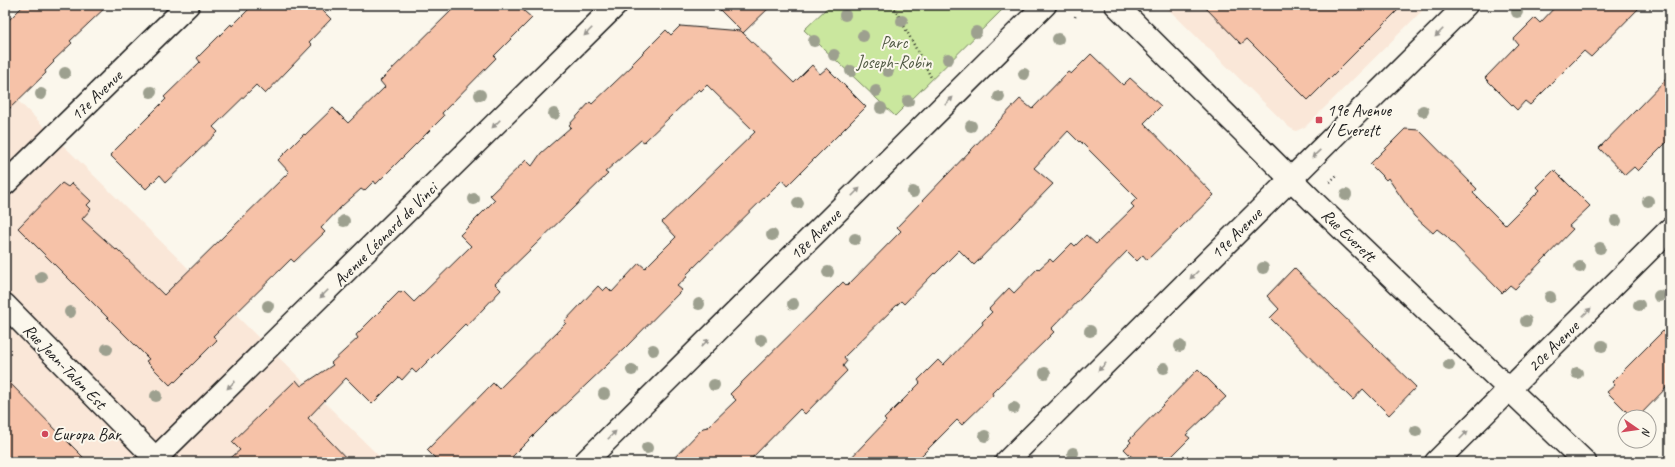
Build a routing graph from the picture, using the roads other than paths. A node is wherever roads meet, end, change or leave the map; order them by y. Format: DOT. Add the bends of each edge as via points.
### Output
graph roads {
  1 [pos="188,5"];
  2 [pos="616,5"];
  3 [pos="1045,5"];
  4 [pos="1116,5"];
  5 [pos="1466,5"];
  6 [pos="1291,178"];
  7 [pos="5,184"];
  8 [pos="1670,229"];
  9 [pos="5,305"];
  10 [pos="1510,389"];
  11 [pos="156,461"];
  12 [pos="585,462"];
  13 [pos="1006,462"];
  14 [pos="1436,462"];
  15 [pos="1585,462"];
  1 -- 7 [label="street, 17e Avenue"];
  2 -- 11 [label="street, Avenue Léonard de Vinci, one-way"];
  12 -- 3 [label="street, 18e Avenue, one-way"];
  4 -- 6 [label="street, Rue Everett"];
  5 -- 6 [label="street, 19e Avenue, one-way"];
  6 -- 10 [label="street, Rue Everett"];
  6 -- 13 [label="street, 19e Avenue, one-way"];
  10 -- 8 [label="street, 20e Avenue, one-way"];
  9 -- 11 [label="street, Rue Jean-Talon Est"];
  14 -- 10 [label="street, 20e Avenue, one-way"];
  10 -- 15 [label="street, Rue Everett"];
}
